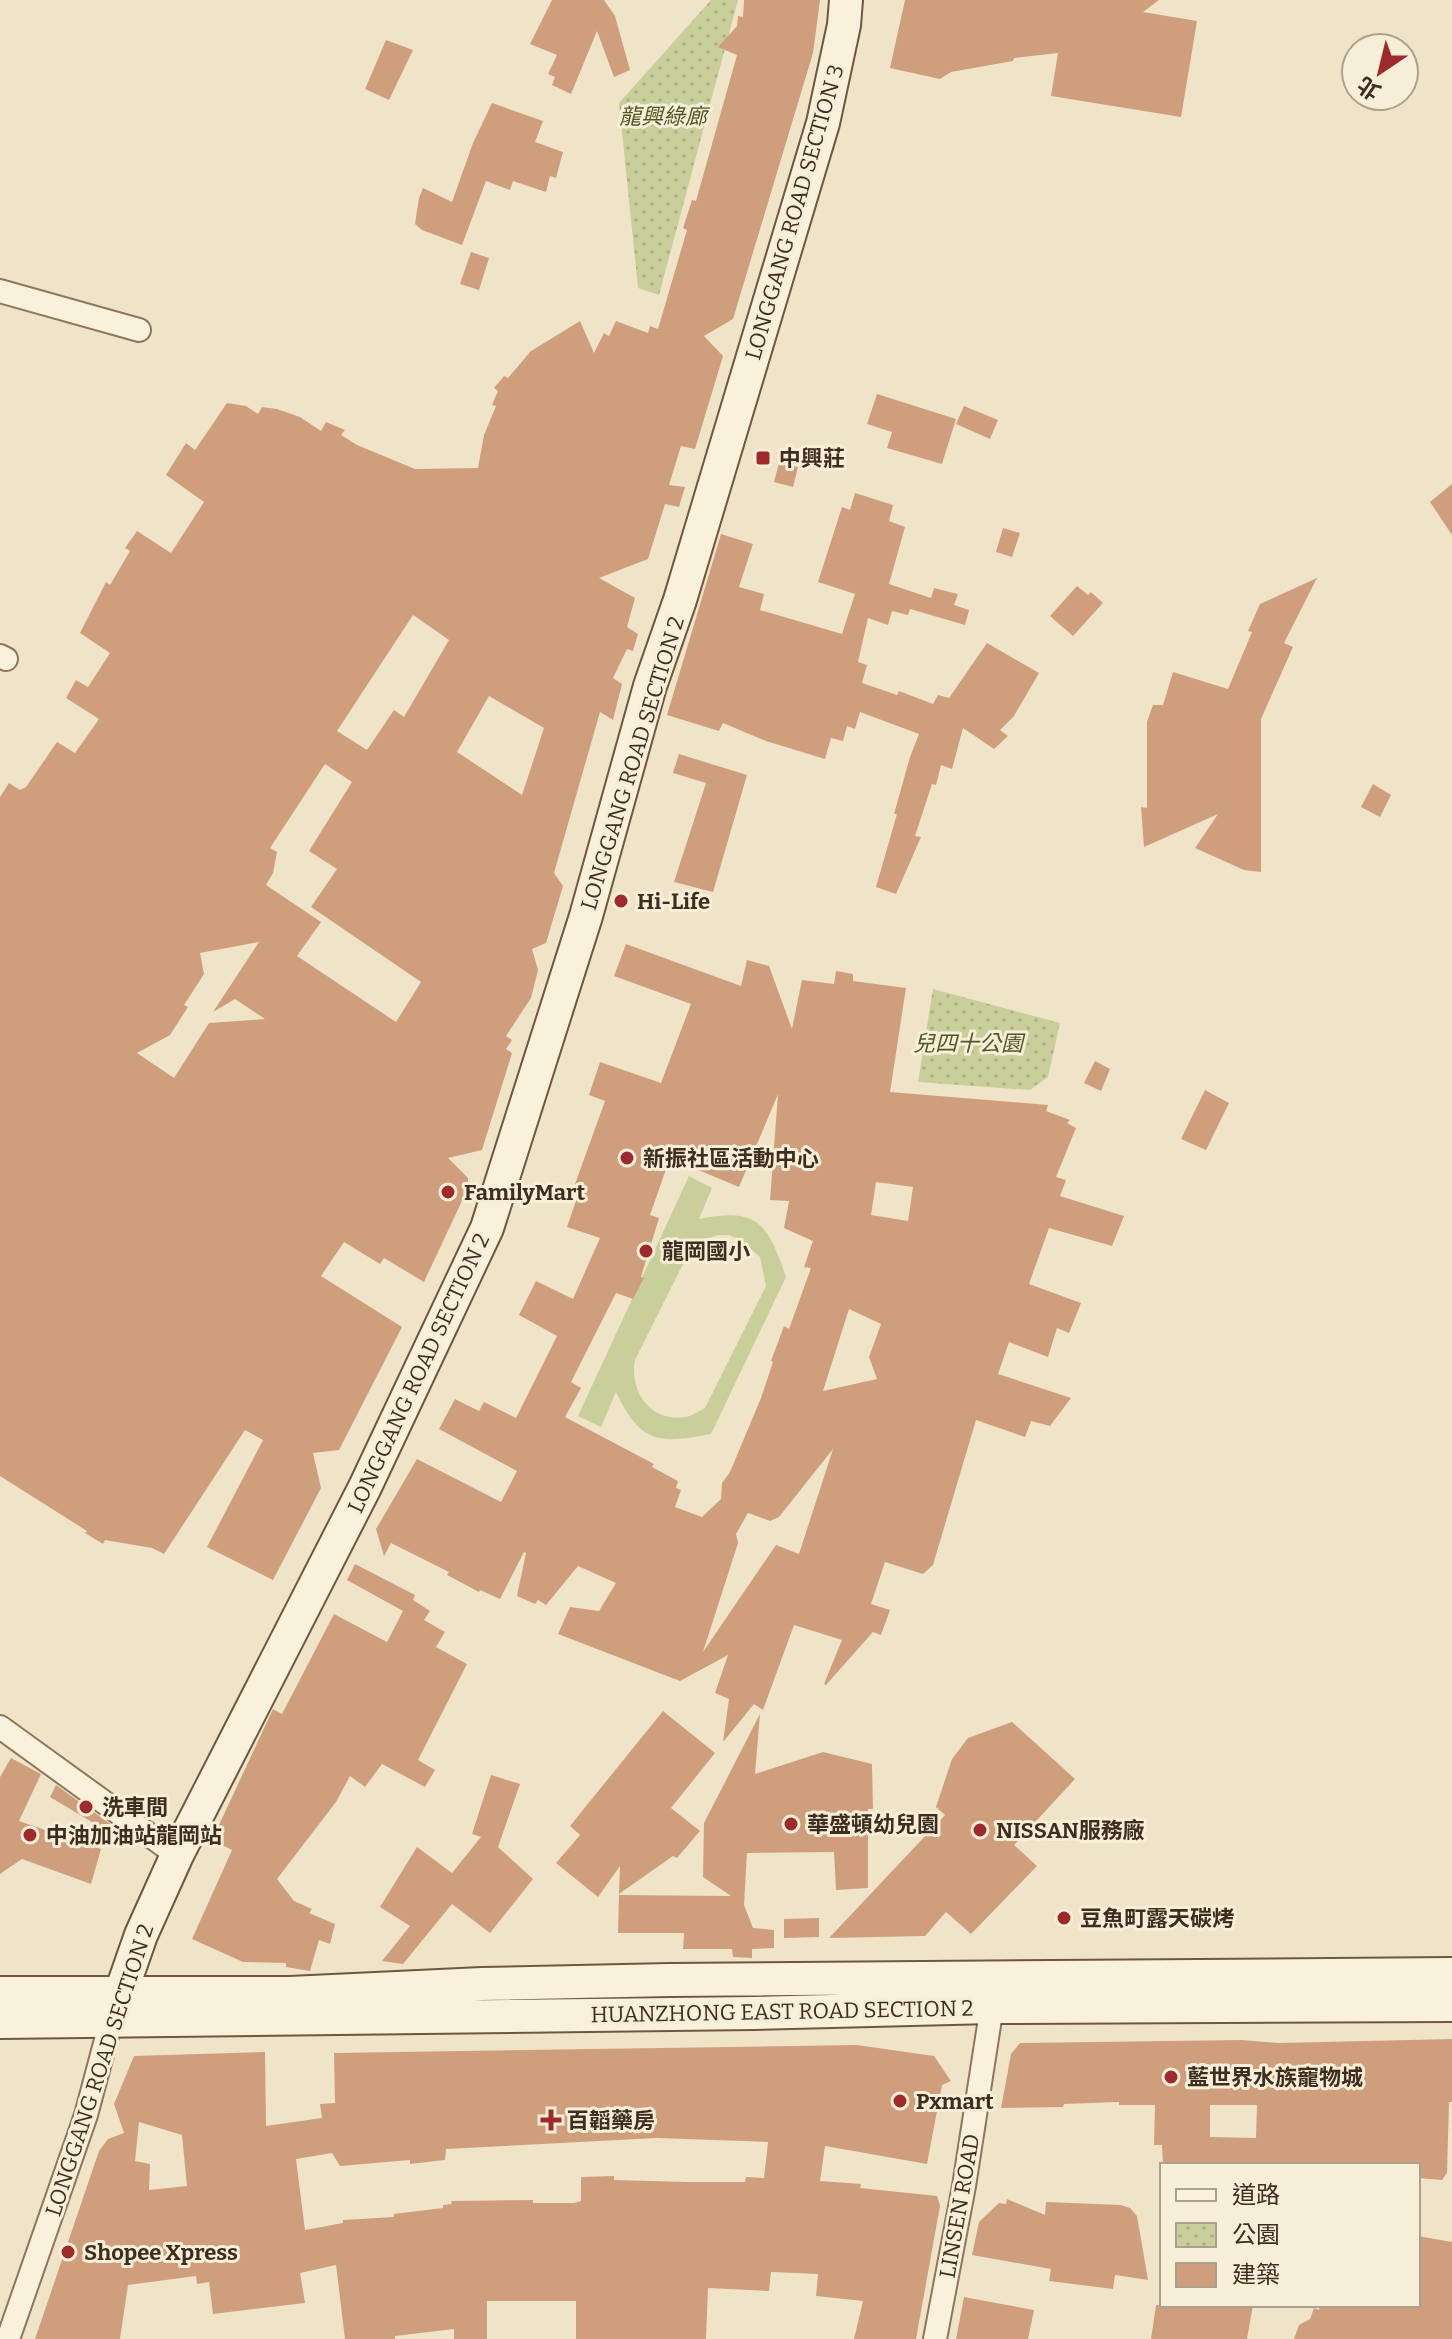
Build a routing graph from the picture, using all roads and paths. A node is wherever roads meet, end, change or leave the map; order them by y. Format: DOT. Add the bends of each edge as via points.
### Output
graph roads {
  1 [pos="846,0"];
  2 [pos="0,291"];
  3 [pos="139,330"];
  4 [pos="748,376"];
  5 [pos="0,1727"];
  6 [pos="177,1855"];
  7 [pos="1452,1974"];
  8 [pos="0,1993"];
  9 [pos="994,1993"];
  10 [pos="1452,2005"];
  11 [pos="115,2008"];
  12 [pos="0,2022"];
  13 [pos="8,2339"];
  14 [pos="935,2339"];
  1 -- 4 [label="main road, LONGGANG ROAD SECTION 3" via="823,123"];
  2 -- 3 [label="street"];
  4 -- 6 [label="main road, LONGGANG ROAD SECTION 2" via="487,1228 365,1487"];
  5 -- 6 [label="street"];
  6 -- 11 [label="main road, LONGGANG ROAD SECTION 2"];
  7 -- 9 [label="main road, HUANZHONG EAST ROAD SECTION 2"];
  8 -- 11 [label="main road"];
  9 -- 10 [label="main road, HUANZHONG EAST ROAD SECTION 2"];
  9 -- 11 [label="main road, HUANZHONG EAST ROAD SECTION 2" via="670,1980 290,1993"];
  9 -- 14 [label="street, LINSEN ROAD"];
  11 -- 12 [label="main road"];
  11 -- 13 [label="street, LONGGANG ROAD SECTION 2" via="86,2115"];
}
